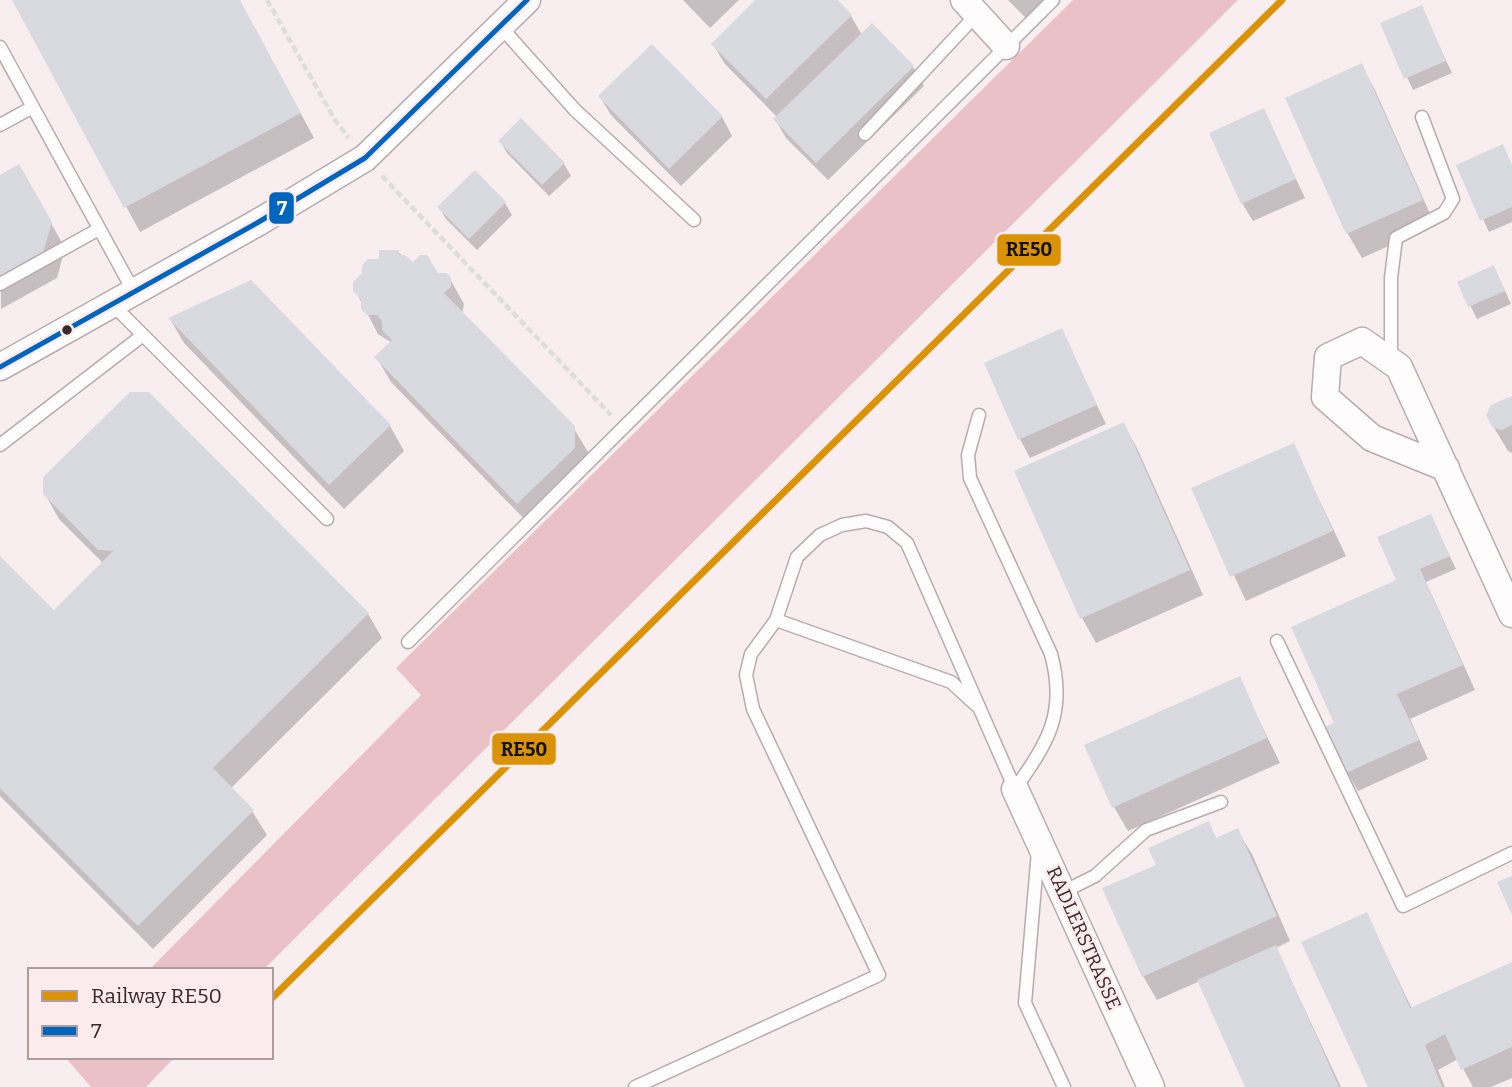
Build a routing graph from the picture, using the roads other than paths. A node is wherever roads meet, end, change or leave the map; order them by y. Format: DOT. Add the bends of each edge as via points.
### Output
graph roads {
  1 [pos="527,0"];
  2 [pos="1053,0"];
  3 [pos="970,7"];
  4 [pos="500,26"];
  5 [pos="1006,46"];
  6 [pos="0,47"];
  7 [pos="33,107"];
  8 [pos="1422,117"];
  9 [pos="0,125"];
  10 [pos="865,134"];
  11 [pos="694,220"];
  12 [pos="99,229"];
  13 [pos="0,284"];
  14 [pos="123,298"];
  15 [pos="143,335"];
  16 [pos="1391,361"];
  17 [pos="0,367"];
  18 [pos="979,415"];
  19 [pos="0,445"];
  20 [pos="1446,468"];
  21 [pos="327,519"];
  22 [pos="1512,614"];
  23 [pos="776,620"];
  24 [pos="1277,641"];
  25 [pos="408,642"];
  26 [pos="982,710"];
  27 [pos="1016,789"];
  28 [pos="1221,802"];
  29 [pos="1039,838"];
  30 [pos="1512,853"];
  31 [pos="1063,892"];
  32 [pos="635,1087"];
  33 [pos="1064,1087"];
  34 [pos="1151,1087"];
  1 -- 4 [label="street"];
  2 -- 5 [label="lane"];
  3 -- 5 [label="street"];
  3 -- 10 [label="lane"];
  4 -- 11 [label="lane" via="575,110"];
  4 -- 14 [label="street" via="365,158"];
  5 -- 25 [label="lane"];
  6 -- 7 [label="lane"];
  7 -- 9 [label="lane"];
  7 -- 12 [label="lane"];
  8 -- 16 [label="lane" via="1453,199 1444,213 1396,238"];
  12 -- 13 [label="lane"];
  12 -- 14 [label="lane"];
  14 -- 15 [label="lane"];
  14 -- 17 [label="street"];
  15 -- 19 [label="lane"];
  15 -- 21 [label="lane"];
  16 -- 20 [label="street" via="1399,367"];
  16 -- 20 [label="street" via="1362,341 1328,357 1325,397 1372,438"];
  18 -- 27 [label="lane" via="968,455 970,478 1056,671 1055,714 1048,740"];
  20 -- 22 [label="street"];
  23 -- 26 [label="lane" via="951,682"];
  23 -- 26 [label="lane" via="797,556 820,535 866,521 888,527 906,543 918,564"];
  23 -- 32 [label="lane" via="751,654 746,676 753,709 879,975"];
  24 -- 30 [label="lane" via="1403,906"];
  26 -- 27 [label="lane"];
  27 -- 29 [label="street, RADLERSTRASSE"];
  28 -- 31 [label="lane" via="1146,830 1095,876"];
  29 -- 31 [label="street, RADLERSTRASSE"];
  29 -- 33 [label="lane" via="1026,1003"];
  31 -- 34 [label="street, RADLERSTRASSE"];
}
